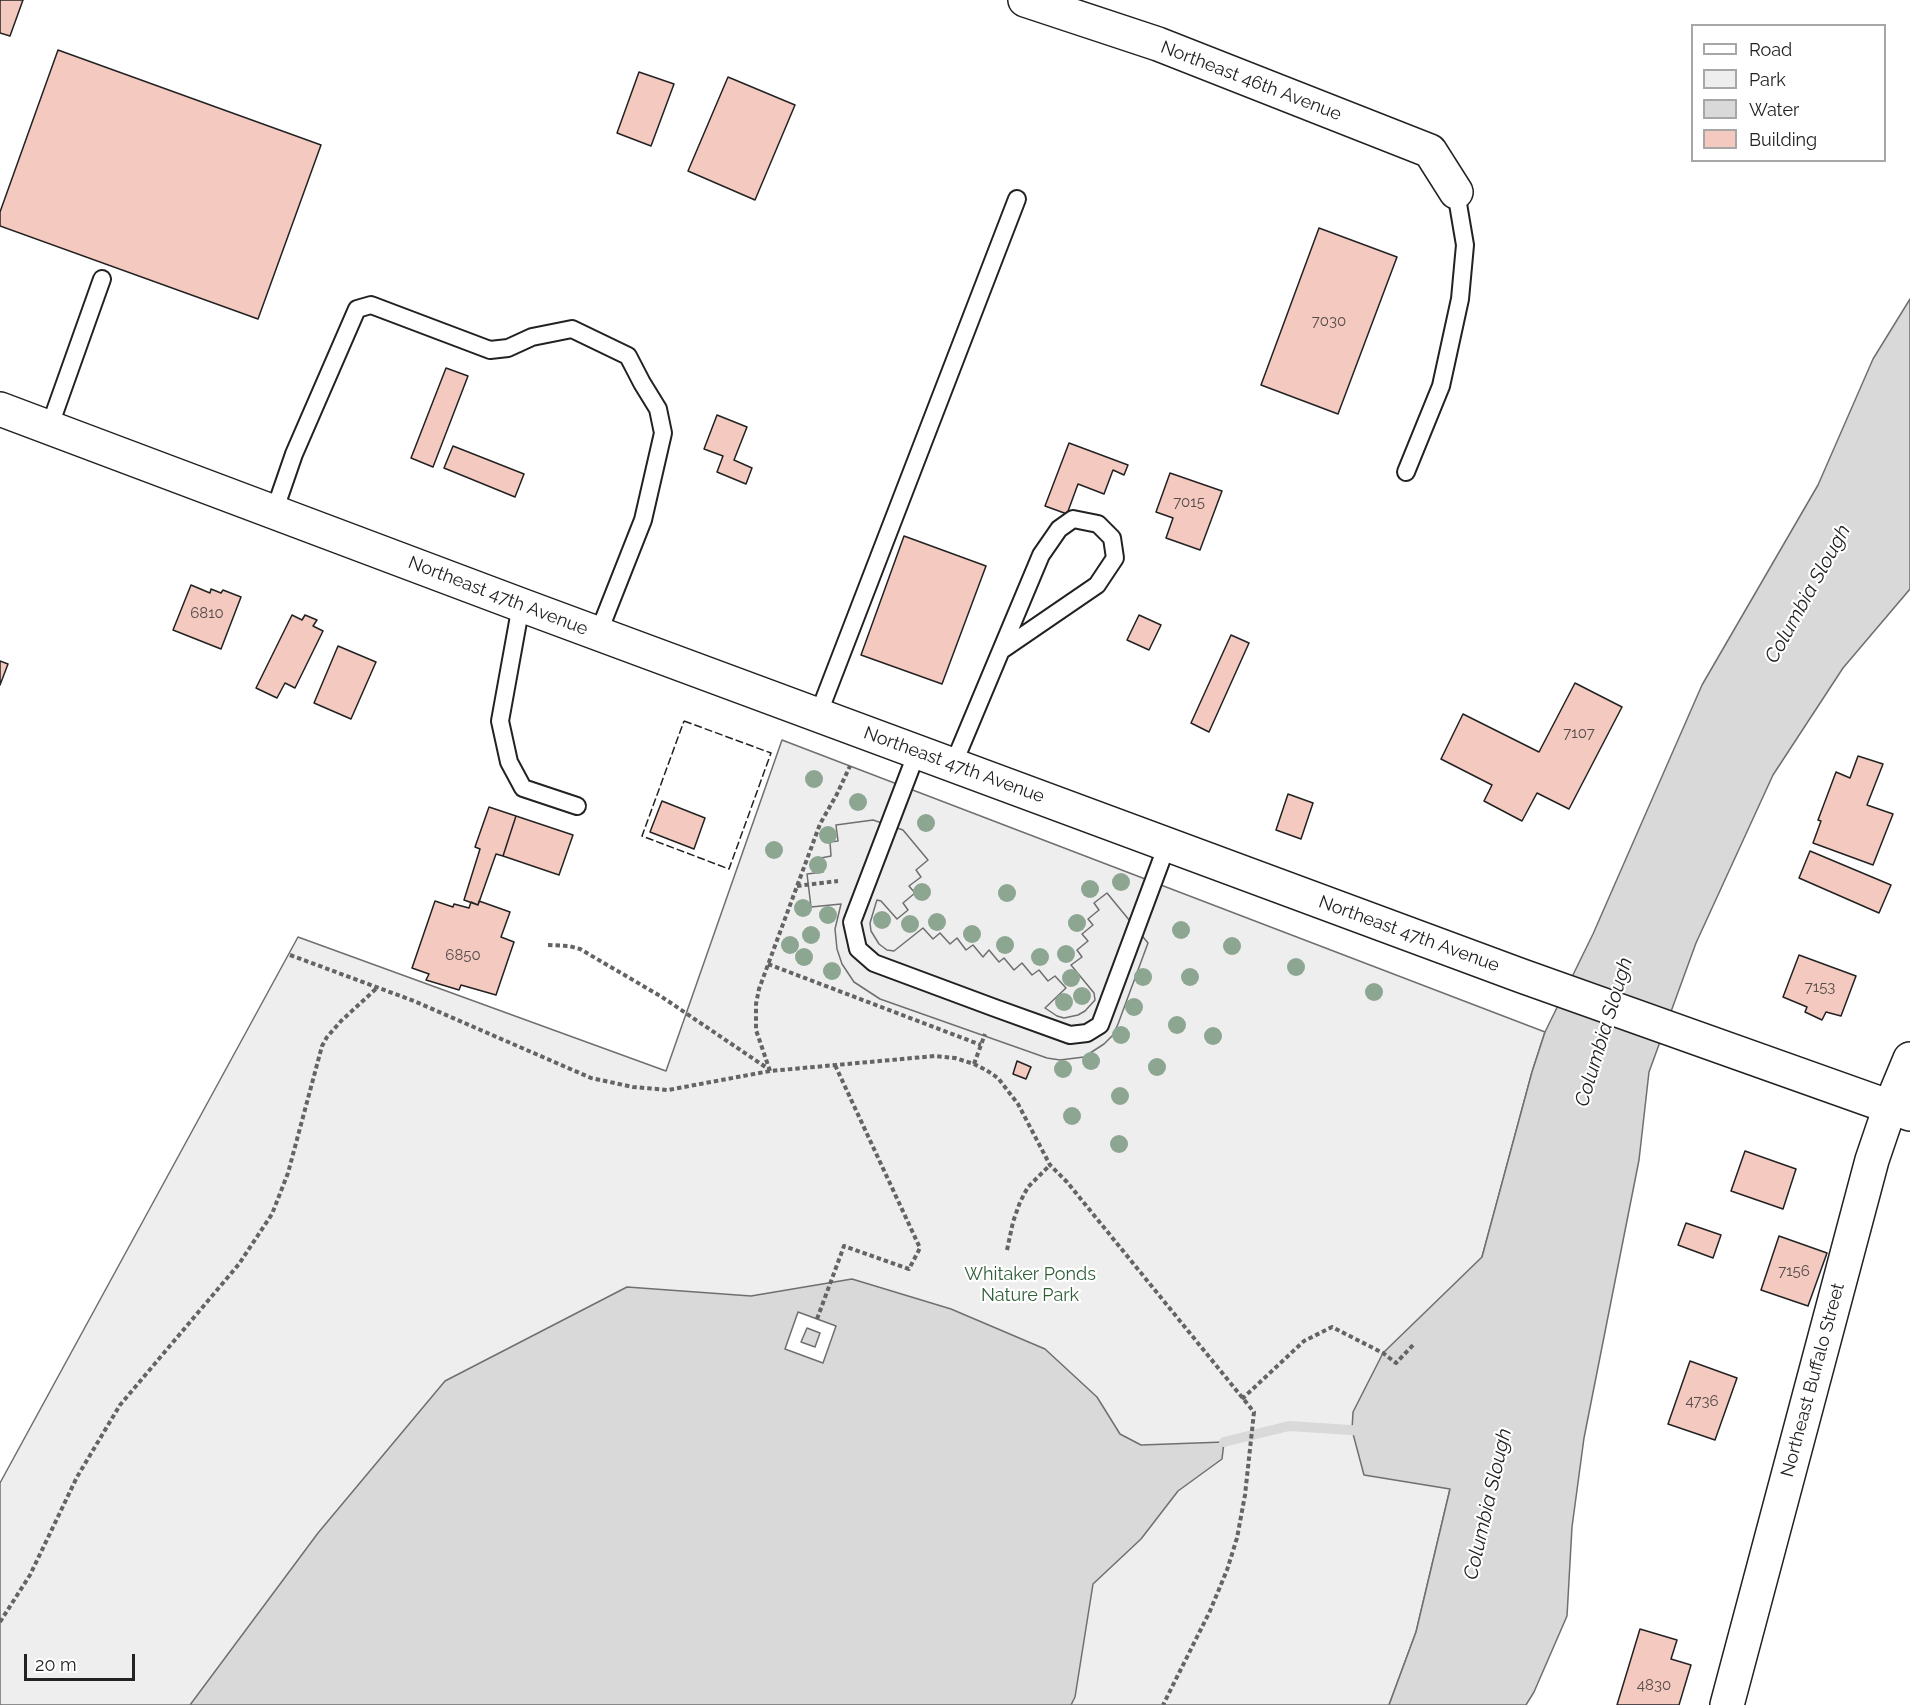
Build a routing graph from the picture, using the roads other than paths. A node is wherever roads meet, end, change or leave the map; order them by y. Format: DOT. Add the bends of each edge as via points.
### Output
graph roads {
  1 [pos="1025,0"];
  2 [pos="1456,192"];
  3 [pos="1017,199"];
  4 [pos="102,279"];
  5 [pos="0,409"];
  6 [pos="49,428"];
  7 [pos="1406,472"];
  8 [pos="274,512"];
  9 [pos="521,605"];
  10 [pos="598,634"];
  11 [pos="1002,650"];
  12 [pos="818,715"];
  13 [pos="916,752"];
  14 [pos="953,765"];
  15 [pos="577,806"];
  16 [pos="1167,845"];
  17 [pos="1910,1059"];
  18 [pos="1900,1110"];
  19 [pos="1728,1705"];
  1 -- 2 [label="street, Northeast 46th Avenue" via="1158,44 1430,151"];
  2 -- 7 [label="lane" via="1465,245 1460,299 1441,386"];
  3 -- 12 [label="lane"];
  4 -- 6 [label="lane"];
  5 -- 6 [label="street, Northeast 47th Avenue"];
  6 -- 8 [label="street, Northeast 47th Avenue"];
  8 -- 9 [label="street, Northeast 47th Avenue"];
  8 -- 10 [label="lane" via="294,454 357,309 371,305 489,350 572,329 628,356 658,409 663,433 643,520"];
  9 -- 10 [label="street, Northeast 47th Avenue"];
  9 -- 15 [label="lane" via="500,721 509,762 523,788"];
  10 -- 12 [label="street, Northeast 47th Avenue"];
  11 -- 11 [label="lane" via="1041,555 1059,529 1073,519 1098,524 1112,538 1115,558 1097,585"];
  11 -- 14 [label="lane"];
  12 -- 13 [label="street, Northeast 47th Avenue"];
  13 -- 14 [label="street, Northeast 47th Avenue"];
  13 -- 16 [label="lane" via="852,922 858,949 874,963 1070,1035 1087,1033 1100,1025"];
  14 -- 16 [label="street, Northeast 47th Avenue"];
  16 -- 18 [label="street, Northeast 47th Avenue"];
  17 -- 18 [label="street, Northeast Buffalo Street"];
  18 -- 19 [label="street, Northeast Buffalo Street" via="1872,1160"];
}
